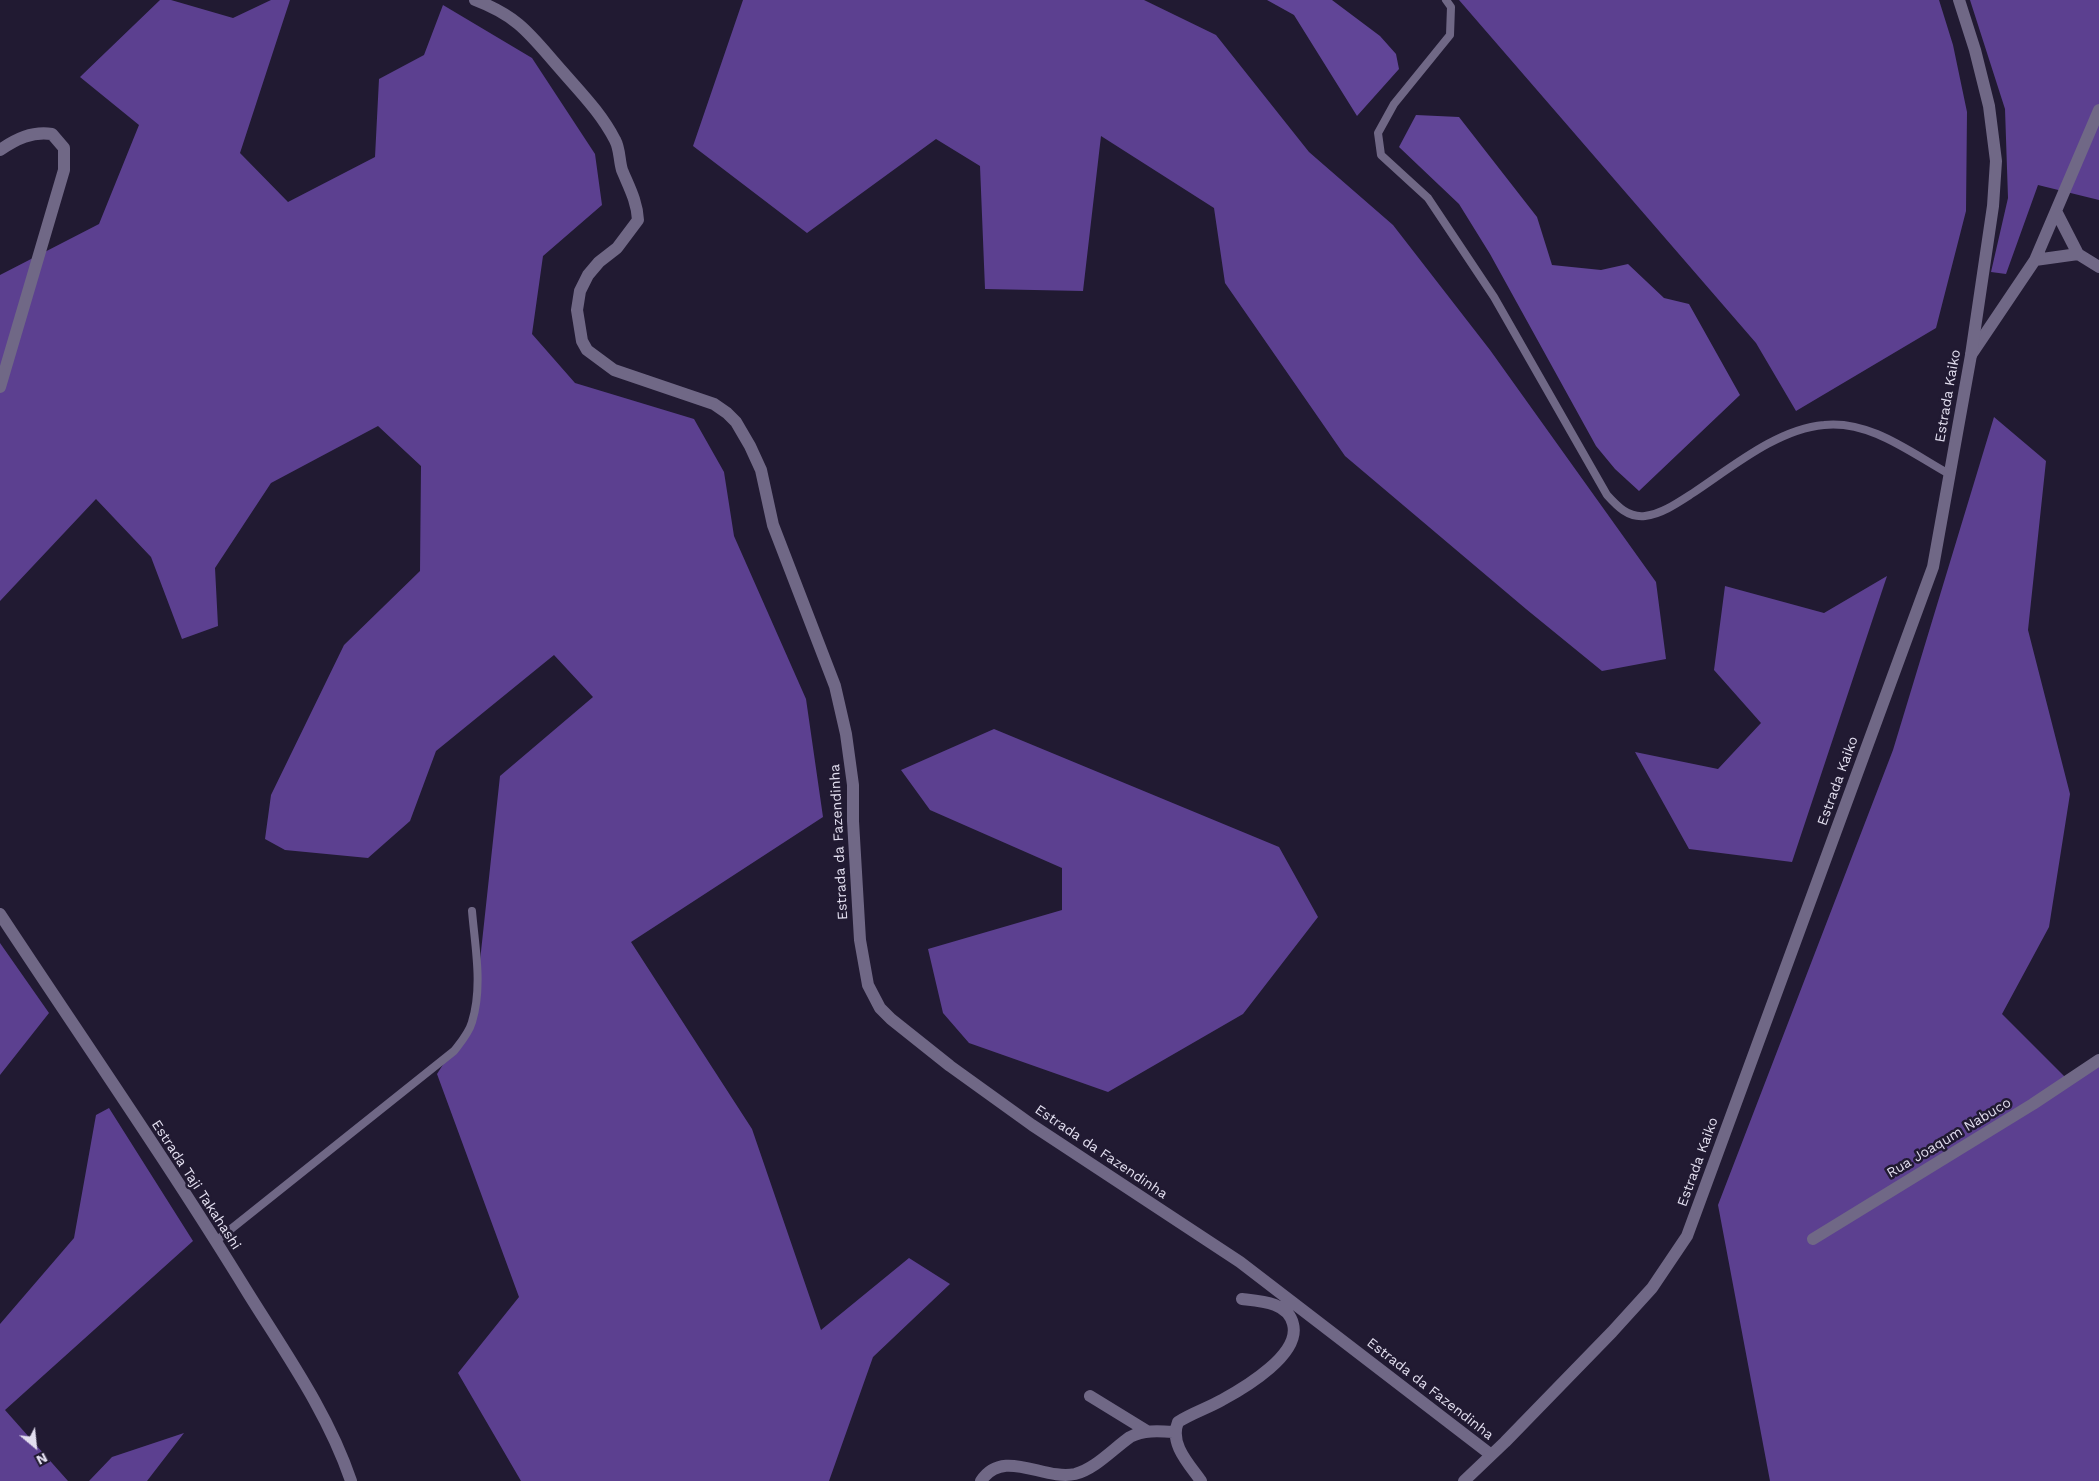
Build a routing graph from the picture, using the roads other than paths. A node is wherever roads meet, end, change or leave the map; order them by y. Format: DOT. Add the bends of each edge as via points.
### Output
graph roads {
  1 [pos="475,0"];
  2 [pos="1446,0"];
  3 [pos="1959,0"];
  4 [pos="2099,110"];
  5 [pos="0,150"];
  6 [pos="2057,213"];
  7 [pos="2078,254"];
  8 [pos="2035,260"];
  9 [pos="2099,267"];
  10 [pos="1971,355"];
  11 [pos="0,387"];
  12 [pos="1949,474"];
  13 [pos="472,911"];
  14 [pos="0,914"];
  15 [pos="2099,1060"];
  16 [pos="1813,1239"];
  17 [pos="216,1241"];
  18 [pos="1242,1299"];
  19 [pos="1090,1396"];
  20 [pos="1146,1431"];
  21 [pos="1174,1432"];
  22 [pos="1490,1454"];
  23 [pos="350,1481"];
  24 [pos="981,1481"];
  25 [pos="1201,1481"];
  26 [pos="1464,1481"];
  1 -- 22 [label="street, Estrada da Fazendinha" via="504,12 529,32 587,97 616,142 621,168 637,207 638,220 617,248 588,275 580,292 577,310 582,341 587,350 614,370 706,400 727,413 736,422 761,470 773,525 835,686 846,734 853,785 860,940 868,985 880,1008 950,1066 1032,1125 1240,1262"];
  2 -- 12 [label="lane" via="1451,7 1450,35 1394,104 1378,133 1381,155 1428,198 1494,297 1606,495 1622,511 1644,516 1673,506 1774,440 1800,429 1824,425 1871,431"];
  3 -- 10 [label="street, Estrada Kaiko" via="1989,106 1996,161 1993,206"];
  4 -- 6 [label="street"];
  5 -- 11 [label="street" via="38,132 52,134 64,148 64,170"];
  6 -- 7 [label="street"];
  6 -- 8 [label="street"];
  7 -- 8 [label="street"];
  7 -- 9 [label="street"];
  8 -- 10 [label="street"];
  10 -- 12 [label="street, Estrada Kaiko"];
  12 -- 22 [label="street, Estrada Kaiko" via="1932,567 1687,1236 1645,1295 1506,1442"];
  13 -- 17 [label="lane" via="478,974 476,1006 472,1023 454,1051"];
  14 -- 17 [label="street, Estrada Taji Takahashi"];
  15 -- 16 [label="street, Rua Joaqum Nabuco"];
  17 -- 23 [label="street, Estrada Taji Takahashi" via="319,1408 339,1448"];
  18 -- 21 [label="street" via="1262,1301 1288,1312 1294,1329 1291,1344 1275,1364 1222,1401 1178,1422"];
  19 -- 20 [label="street"];
  20 -- 21 [label="street"];
  20 -- 24 [label="street" via="1130,1437 1077,1473 1065,1476 1007,1465 993,1468"];
  21 -- 25 [label="street" via="1178,1448"];
  22 -- 26 [label="street, Estrada Kaiko"];
}
